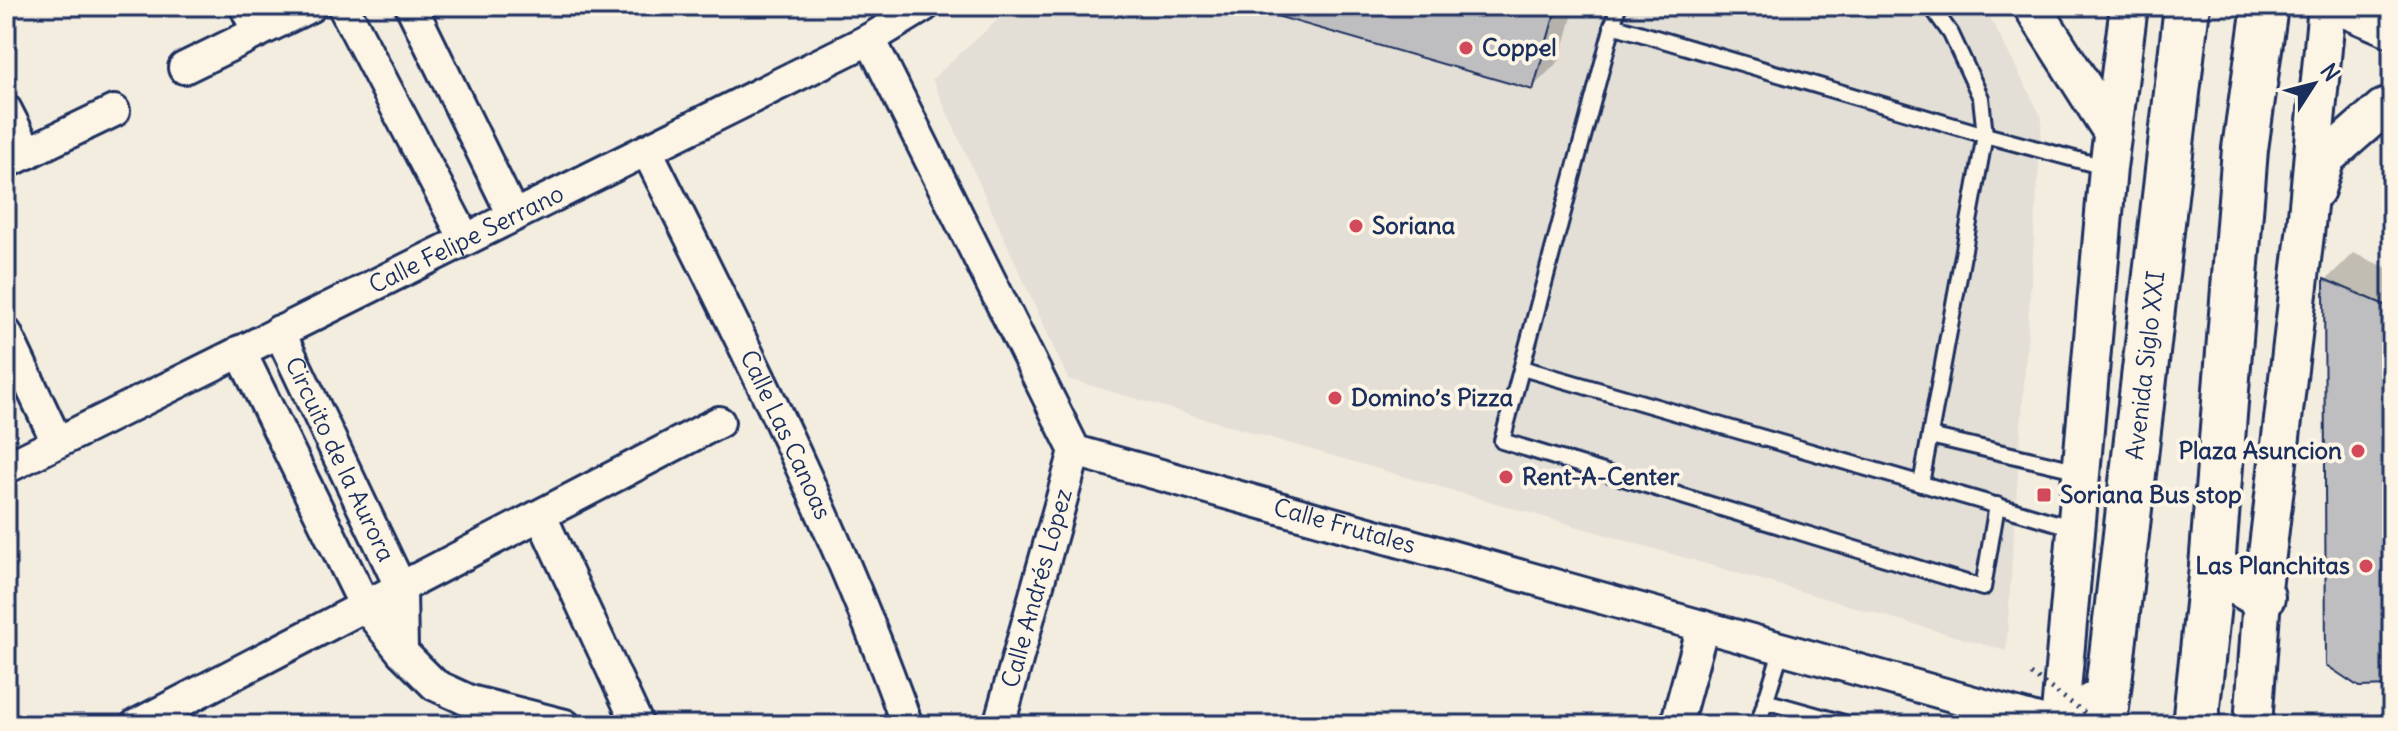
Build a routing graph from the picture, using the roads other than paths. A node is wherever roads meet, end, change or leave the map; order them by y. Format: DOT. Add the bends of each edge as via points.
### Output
graph roads {
  1 [pos="311,6"];
  2 [pos="343,6"];
  3 [pos="411,6"];
  4 [pos="924,6"];
  5 [pos="1618,6"];
  6 [pos="1931,6"];
  7 [pos="2032,6"];
  8 [pos="2129,6"];
  9 [pos="2187,6"];
  10 [pos="2265,6"];
  11 [pos="2327,6"];
  12 [pos="2338,6"];
  13 [pos="251,19"];
  14 [pos="1612,25"];
  15 [pos="2392,29"];
  16 [pos="870,39"];
  17 [pos="184,68"];
  18 [pos="2392,105"];
  19 [pos="6,110"];
  20 [pos="114,111"];
  21 [pos="2112,132"];
  22 [pos="1985,135"];
  23 [pos="647,151"];
  24 [pos="17,158"];
  25 [pos="2108,168"];
  26 [pos="513,215"];
  27 [pos="2306,226"];
  28 [pos="465,239"];
  29 [pos="279,331"];
  30 [pos="6,333"];
  31 [pos="240,351"];
  32 [pos="1522,368"];
  33 [pos="719,422"];
  34 [pos="1930,436"];
  35 [pos="57,442"];
  36 [pos="1075,451"];
  37 [pos="8,463"];
  38 [pos="2080,471"];
  39 [pos="1921,484"];
  40 [pos="1997,505"];
  41 [pos="541,516"];
  42 [pos="2076,528"];
  43 [pos="2212,567"];
  44 [pos="401,588"];
  45 [pos="2262,597"];
  46 [pos="365,606"];
  47 [pos="1703,626"];
  48 [pos="1782,648"];
  49 [pos="402,652"];
  50 [pos="1765,701"];
  51 [pos="2104,716"];
  52 [pos="136,725"];
  53 [pos="565,725"];
  54 [pos="638,725"];
  55 [pos="907,725"];
  56 [pos="999,725"];
  57 [pos="1676,725"];
  58 [pos="1758,725"];
  59 [pos="1851,725"];
  60 [pos="2059,725"];
  61 [pos="2195,725"];
  62 [pos="2253,725"];
  1 -- 13 [label="street"];
  2 -- 28 [label="street"];
  3 -- 26 [label="street"];
  4 -- 16 [label="street, Calle Felipe Serrano"];
  5 -- 14 [label="lane"];
  6 -- 22 [label="lane" via="1951,34 1981,98"];
  7 -- 21 [label="street"];
  8 -- 21 [label="street"];
  9 -- 51 [label="highway, Avenida Siglo XXI"];
  10 -- 43 [label="highway" via="2245,149"];
  11 -- 27 [label="street"];
  12 -- 15 [label="street"];
  13 -- 17 [label="street"];
  14 -- 22 [label="lane"];
  14 -- 32 [label="lane"];
  16 -- 23 [label="street, Calle Felipe Serrano"];
  16 -- 36 [label="street"];
  18 -- 27 [label="street" via="2326,158"];
  19 -- 24 [label="street"];
  20 -- 24 [label="street"];
  21 -- 25 [label="street"];
  22 -- 25 [label="lane"];
  22 -- 34 [label="lane"];
  23 -- 26 [label="street, Calle Felipe Serrano"];
  23 -- 55 [label="street, Calle Las Canoas" via="755,366 829,529"];
  25 -- 38 [label="street"];
  26 -- 28 [label="street, Calle Felipe Serrano"];
  27 -- 45 [label="street"];
  28 -- 29 [label="street, Calle Felipe Serrano"];
  29 -- 31 [label="street, Calle Felipe Serrano"];
  29 -- 44 [label="street, Circuito de la Aurora"];
  30 -- 35 [label="street"];
  31 -- 35 [label="street, Calle Felipe Serrano"];
  31 -- 46 [label="street, Circuito de la Aurora"];
  32 -- 39 [label="lane"];
  32 -- 40 [label="lane" via="1502,441 1983,588"];
  33 -- 41 [label="street, Circuito de la Aurora"];
  34 -- 38 [label="lane"];
  34 -- 39 [label="lane"];
  35 -- 37 [label="street, Calle Felipe Serrano"];
  36 -- 47 [label="street, Calle Frutales"];
  36 -- 56 [label="street, Calle Andrés López"];
  38 -- 42 [label="street"];
  39 -- 40 [label="lane"];
  40 -- 42 [label="lane"];
  41 -- 44 [label="street, Circuito de la Aurora"];
  41 -- 54 [label="street"];
  42 -- 60 [label="street"];
  43 -- 45 [label="highway"];
  43 -- 61 [label="highway"];
  44 -- 46 [label="street, Circuito de la Aurora"];
  44 -- 49 [label="street, Circuito de la Aurora"];
  45 -- 62 [label="street"];
  46 -- 49 [label="street, Circuito de la Aurora"];
  46 -- 52 [label="street, Circuito de la Aurora"];
  47 -- 48 [label="street, Calle Frutales"];
  47 -- 57 [label="street"];
  48 -- 50 [label="lane"];
  48 -- 60 [label="street, Calle Frutales"];
  49 -- 53 [label="street, Circuito de la Aurora" via="435,685 470,701"];
  50 -- 58 [label="lane"];
  50 -- 59 [label="lane"];
  51 -- 60 [label="highway"];
}
